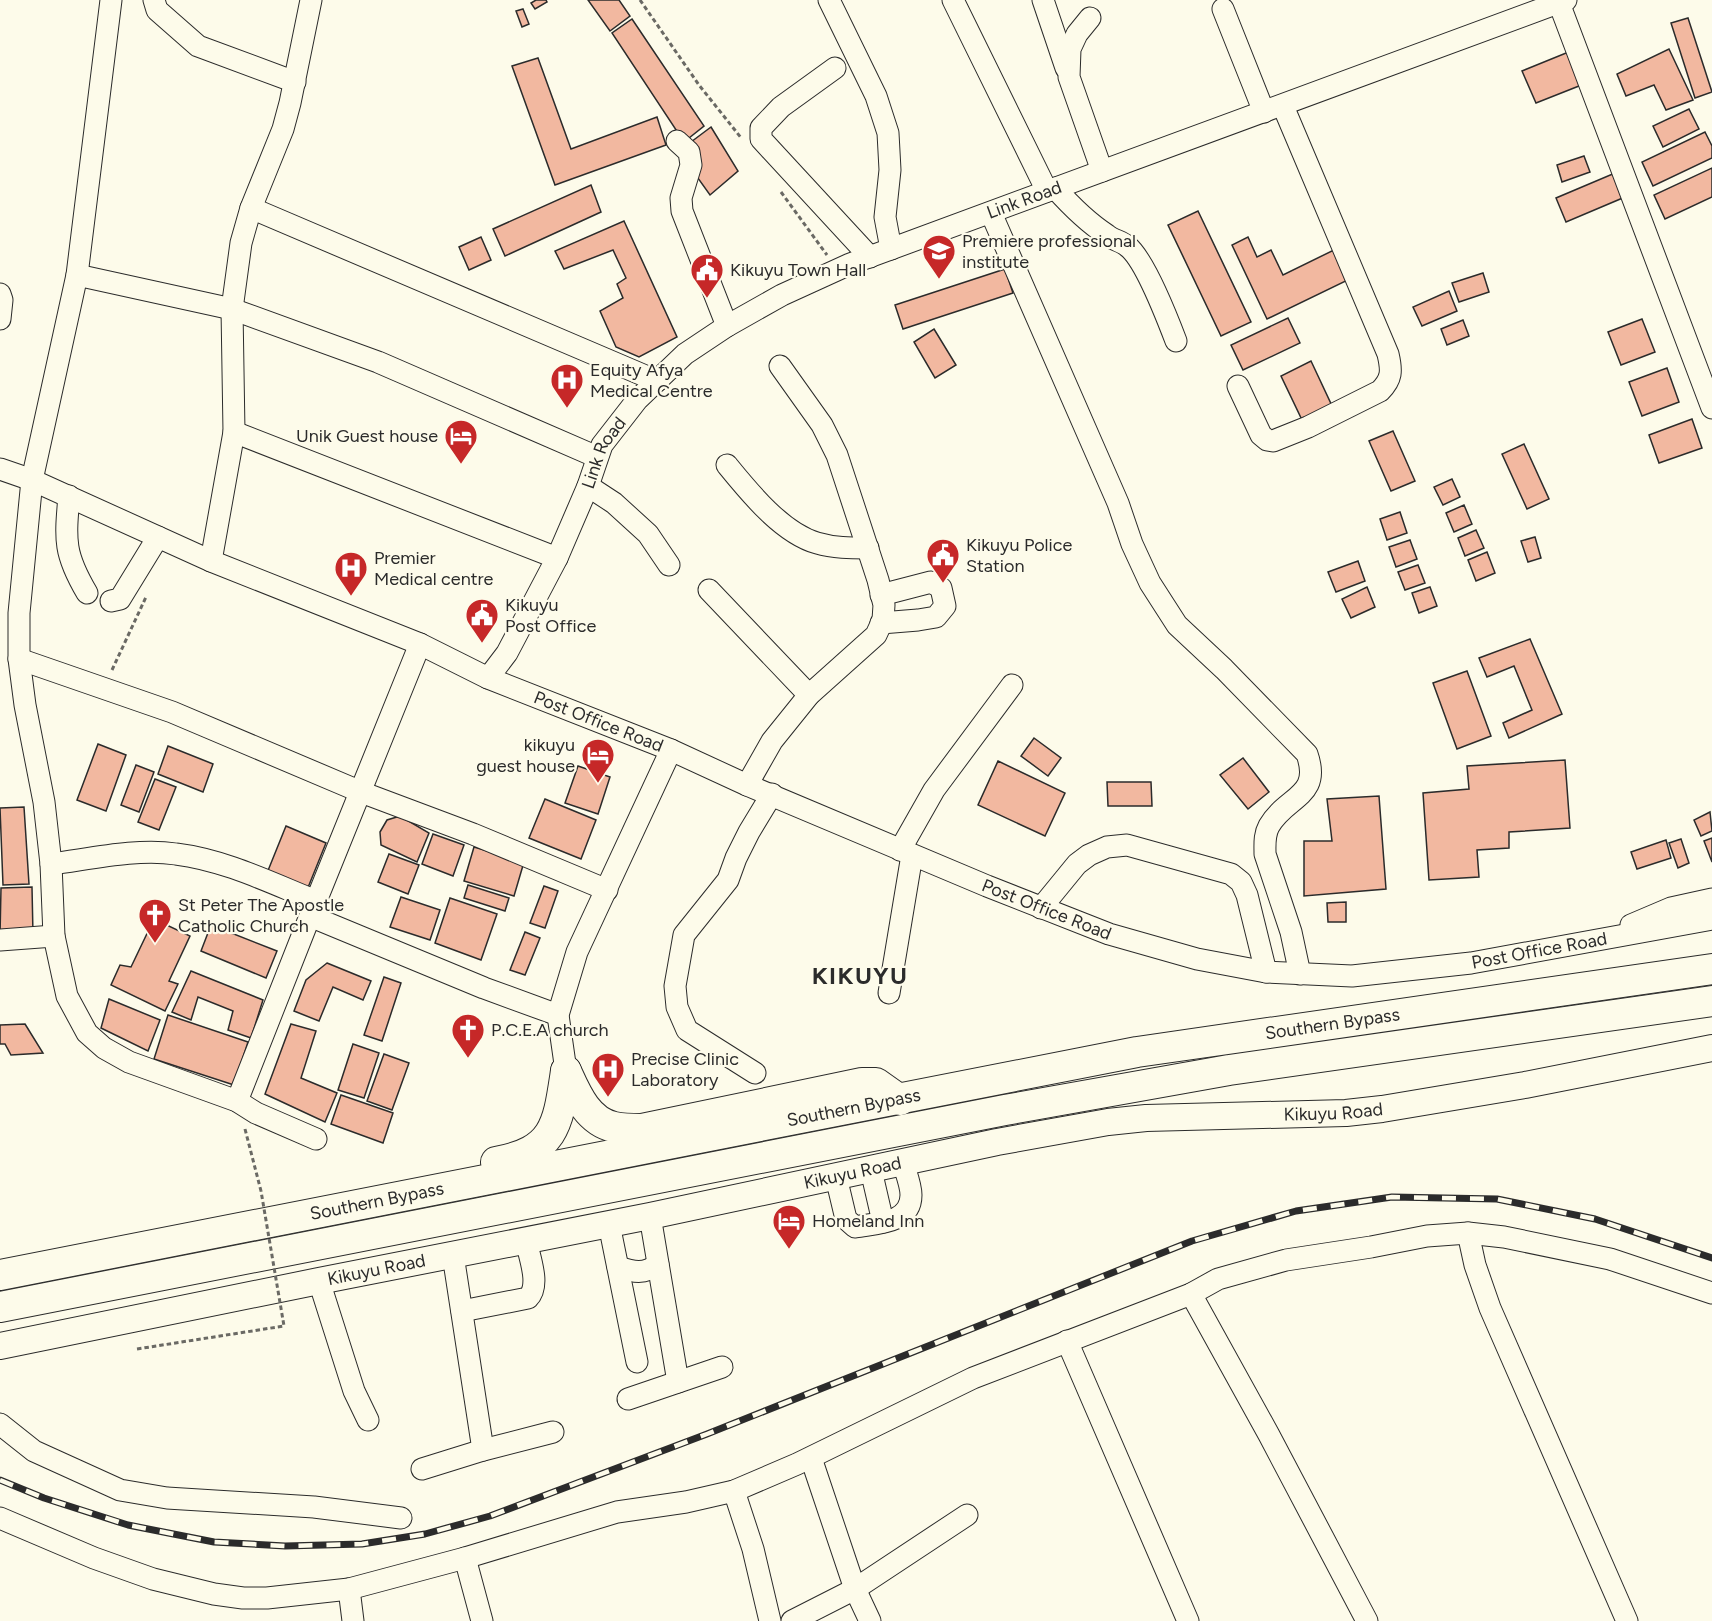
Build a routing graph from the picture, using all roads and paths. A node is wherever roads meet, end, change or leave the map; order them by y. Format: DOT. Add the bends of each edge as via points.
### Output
graph roads {
  1 [pos="111,0"];
  2 [pos="154,0"];
  3 [pos="311,0"];
  4 [pos="640,0"];
  5 [pos="829,0"];
  6 [pos="953,0"];
  7 [pos="1043,0"];
  8 [pos="1555,2"];
  9 [pos="1518,8"];
  10 [pos="1222,9"];
  11 [pos="1090,18"];
  12 [pos="835,68"];
  13 [pos="1069,77"];
  14 [pos="295,82"];
  15 [pos="1274,109"];
  16 [pos="676,141"];
  17 [pos="747,146"];
  18 [pos="1102,171"];
  19 [pos="1051,190"];
  20 [pos="780,191"];
  21 [pos="251,208"];
  22 [pos="991,213"];
  23 [pos="891,249"];
  24 [pos="870,256"];
  25 [pos="830,259"];
  26 [pos="77,275"];
  27 [pos="0,294"];
  28 [pos="232,309"];
  29 [pos="0,320"];
  30 [pos="727,326"];
  31 [pos="1176,341"];
  32 [pos="780,366"];
  33 [pos="657,381"];
  34 [pos="1238,386"];
  35 [pos="1712,408"];
  36 [pos="234,432"];
  37 [pos="597,457"];
  38 [pos="727,465"];
  39 [pos="0,469"];
  40 [pos="32,480"];
  41 [pos="588,486"];
  42 [pos="69,496"];
  43 [pos="158,537"];
  44 [pos="868,548"];
  45 [pos="557,558"];
  46 [pos="211,561"];
  47 [pos="669,565"];
  48 [pos="709,590"];
  49 [pos="148,592"];
  50 [pos="87,593"];
  51 [pos="881,595"];
  52 [pos="111,602"];
  53 [pos="881,623"];
  54 [pos="420,644"];
  55 [pos="19,659"];
  56 [pos="111,672"];
  57 [pos="488,678"];
  58 [pos="1012,685"];
  59 [pos="809,695"];
  60 [pos="671,750"];
  61 [pos="747,785"];
  62 [pos="361,792"];
  63 [pos="772,795"];
  64 [pos="906,853"];
  65 [pos="51,864"];
  66 [pos="607,890"];
  67 [pos="1712,899"];
  68 [pos="1041,908"];
  69 [pos="313,909"];
  70 [pos="1712,919"];
  71 [pos="54,936"];
  72 [pos="0,940"];
  73 [pos="1594,941"];
  74 [pos="1712,969"];
  75 [pos="1266,972"];
  76 [pos="1300,974"];
  77 [pos="889,993"];
  78 [pos="1712,1001"];
  79 [pos="558,1015"];
  80 [pos="1712,1048"];
  81 [pos="567,1071"];
  82 [pos="755,1073"];
  83 [pos="900,1100"];
  84 [pos="237,1101"];
  85 [pos="316,1139"];
  86 [pos="903,1163"];
  87 [pos="871,1170"];
  88 [pos="836,1178"];
  89 [pos="330,1210"];
  90 [pos="650,1216"];
  91 [pos="883,1222"];
  92 [pos="609,1224"];
  93 [pos="1468,1233"];
  94 [pos="526,1240"];
  95 [pos="453,1255"];
  96 [pos="658,1264"];
  97 [pos="618,1267"];
  98 [pos="0,1275"];
  99 [pos="319,1281"];
  100 [pos="1712,1293"];
  101 [pos="1191,1294"];
  102 [pos="0,1307"];
  103 [pos="462,1311"];
  104 [pos="1067,1341"];
  105 [pos="0,1346"];
  106 [pos="137,1349"];
  107 [pos="637,1362"];
  108 [pos="722,1367"];
  109 [pos="678,1382"];
  110 [pos="628,1399"];
  111 [pos="368,1420"];
  112 [pos="0,1424"];
  113 [pos="553,1432"];
  114 [pos="483,1450"];
  115 [pos="811,1458"];
  116 [pos="422,1469"];
  117 [pos="734,1491"];
  118 [pos="967,1515"];
  119 [pos="0,1518"];
  120 [pos="401,1518"];
  121 [pos="465,1558"];
  122 [pos="349,1589"];
  123 [pos="855,1589"];
  124 [pos="353,1621"];
  125 [pos="482,1621"];
  126 [pos="770,1621"];
  127 [pos="792,1621"];
  128 [pos="870,1621"];
  129 [pos="1188,1621"];
  130 [pos="1367,1621"];
  131 [pos="1627,1621"];
  1 -- 26 [label="street"];
  2 -- 14 [label="street" via="157,10 198,46"];
  3 -- 14 [label="street"];
  4 -- 17 [label="path"];
  5 -- 23 [label="street" via="876,96 888,133 890,170 885,217"];
  6 -- 19 [label="street"];
  7 -- 13 [label="street"];
  8 -- 9 [label="street, Link Road"];
  8 -- 35 [label="street"];
  9 -- 15 [label="street, Link Road"];
  10 -- 15 [label="street"];
  11 -- 13 [label="street" via="1070,49"];
  12 -- 24 [label="street" via="781,107 761,128 762,140"];
  13 -- 18 [label="street"];
  14 -- 21 [label="street" via="282,129"];
  15 -- 18 [label="street, Link Road"];
  15 -- 34 [label="street" via="1392,370 1389,382 1380,391 1274,441 1261,435"];
  16 -- 30 [label="street" via="688,152 691,165 681,198 682,211"];
  18 -- 19 [label="street, Link Road"];
  19 -- 22 [label="street, Link Road"];
  19 -- 31 [label="street" via="1108,237 1129,246 1143,267"];
  20 -- 25 [label="path"];
  21 -- 28 [label="street" via="241,243"];
  21 -- 33 [label="street"];
  22 -- 23 [label="street, Link Road"];
  22 -- 76 [label="street" via="1118,503 1132,544 1162,604 1177,625 1306,754 1311,779 1308,788 1269,824 1264,841"];
  23 -- 24 [label="street, Link Road"];
  24 -- 30 [label="street, Link Road" via="782,295"];
  26 -- 28 [label="street"];
  26 -- 40 [label="street"];
  27 -- 29 [label="street"];
  28 -- 36 [label="street"];
  28 -- 37 [label="street" via="378,362"];
  30 -- 33 [label="street, Link Road" via="685,354"];
  32 -- 44 [label="street" via="822,425 837,455"];
  33 -- 37 [label="street, Link Road" via="637,400"];
  36 -- 45 [label="street"];
  36 -- 46 [label="street"];
  37 -- 41 [label="street, Link Road"];
  38 -- 44 [label="street" via="758,503 814,543"];
  39 -- 40 [label="street, Post Office Road"];
  40 -- 42 [label="street, Post Office Road"];
  40 -- 55 [label="street" via="19,613"];
  41 -- 45 [label="street, Link Road"];
  41 -- 47 [label="street" via="648,534"];
  42 -- 43 [label="street, Post Office Road"];
  42 -- 50 [label="street" via="67,548 73,569"];
  43 -- 46 [label="street, Post Office Road"];
  43 -- 52 [label="street" via="120,599"];
  44 -- 51 [label="street"];
  45 -- 57 [label="street, Link Road" via="507,652"];
  46 -- 54 [label="street, Post Office Road"];
  48 -- 59 [label="street"];
  49 -- 56 [label="path"];
  51 -- 53 [label="street"];
  51 -- 53 [label="street" via="931,582 941,588 945,606 936,617"];
  53 -- 59 [label="street" via="876,634"];
  54 -- 57 [label="street, Post Office Road"];
  54 -- 62 [label="street"];
  55 -- 62 [label="street" via="172,712"];
  55 -- 65 [label="street"];
  57 -- 60 [label="street, Post Office Road"];
  58 -- 64 [label="street" via="934,790"];
  59 -- 61 [label="street" via="772,741"];
  60 -- 61 [label="street, Post Office Road"];
  60 -- 66 [label="street"];
  61 -- 63 [label="street, Post Office Road"];
  62 -- 66 [label="street"];
  62 -- 69 [label="street"];
  63 -- 64 [label="street, Post Office Road"];
  63 -- 82 [label="street" via="735,858 728,880 684,935 675,986 677,1007 687,1030"];
  64 -- 68 [label="street, Post Office Road"];
  64 -- 77 [label="street"];
  65 -- 69 [label="street" via="174,853 210,861"];
  65 -- 71 [label="street"];
  66 -- 79 [label="street" via="577,952"];
  67 -- 73 [label="street" via="1671,908"];
  68 -- 75 [label="street, Post Office Road" via="1109,934 1197,959"];
  68 -- 75 [label="street" via="1089,855 1128,844 1231,874 1241,882"];
  69 -- 79 [label="street" via="484,988"];
  69 -- 84 [label="street"];
  70 -- 73 [label="street, Post Office Road"];
  71 -- 72 [label="street"];
  71 -- 84 [label="street" via="67,996 87,1033 129,1062"];
  73 -- 76 [label="street, Post Office Road" via="1411,971 1352,976"];
  74 -- 83 [label="highway, Southern Bypass" via="1137,1052"];
  75 -- 76 [label="street, Post Office Road"];
  78 -- 102 [label="highway, Southern Bypass" via="1229,1070 1005,1110"];
  79 -- 81 [label="street"];
  80 -- 86 [label="main road, Kikuyu Road" via="1383,1109 1146,1118 1053,1132"];
  81 -- 83 [label="highway" via="585,1108 603,1124 614,1127 642,1129 862,1083 876,1083"];
  81 -- 89 [label="highway" via="559,1116 540,1146 508,1160 372,1184 351,1191"];
  83 -- 89 [label="highway, Southern Bypass"];
  84 -- 85 [label="street"];
  84 -- 106 [label="path, bridge" via="261,1191 284,1326"];
  86 -- 87 [label="main road, Kikuyu Road"];
  86 -- 91 [label="street" via="911,1195 909,1207 897,1219"];
  87 -- 88 [label="main road, Kikuyu Road"];
  87 -- 91 [label="street"];
  88 -- 90 [label="main road, Kikuyu Road"];
  88 -- 91 [label="street" via="850,1224 855,1227"];
  89 -- 98 [label="highway, Southern Bypass"];
  90 -- 92 [label="main road, Kikuyu Road"];
  90 -- 96 [label="street"];
  92 -- 94 [label="main road, Kikuyu Road"];
  92 -- 97 [label="street"];
  93 -- 100 [label="street" via="1610,1259"];
  93 -- 101 [label="street" via="1427,1236 1286,1260 1218,1279"];
  93 -- 131 [label="street" via="1490,1308"];
  94 -- 95 [label="main road, Kikuyu Road"];
  94 -- 103 [label="street" via="534,1284 528,1298"];
  95 -- 99 [label="main road, Kikuyu Road"];
  95 -- 103 [label="street"];
  96 -- 97 [label="street" via="644,1272"];
  96 -- 109 [label="street"];
  97 -- 107 [label="street"];
  99 -- 105 [label="main road, Kikuyu Road"];
  99 -- 111 [label="street" via="354,1391"];
  101 -- 104 [label="street"];
  101 -- 130 [label="street"];
  103 -- 114 [label="street"];
  104 -- 115 [label="street" via="943,1392"];
  104 -- 129 [label="street"];
  108 -- 109 [label="street"];
  109 -- 110 [label="street"];
  112 -- 120 [label="street" via="34,1451 120,1490 167,1498 314,1507"];
  113 -- 114 [label="street"];
  114 -- 116 [label="street"];
  115 -- 117 [label="street"];
  115 -- 123 [label="street"];
  117 -- 121 [label="street" via="617,1512"];
  117 -- 126 [label="street"];
  118 -- 123 [label="street"];
  119 -- 122 [label="street" via="123,1569 214,1594 267,1598"];
  121 -- 122 [label="street"];
  121 -- 125 [label="street"];
  122 -- 124 [label="street"];
  123 -- 127 [label="street"];
  123 -- 128 [label="street"];
}
